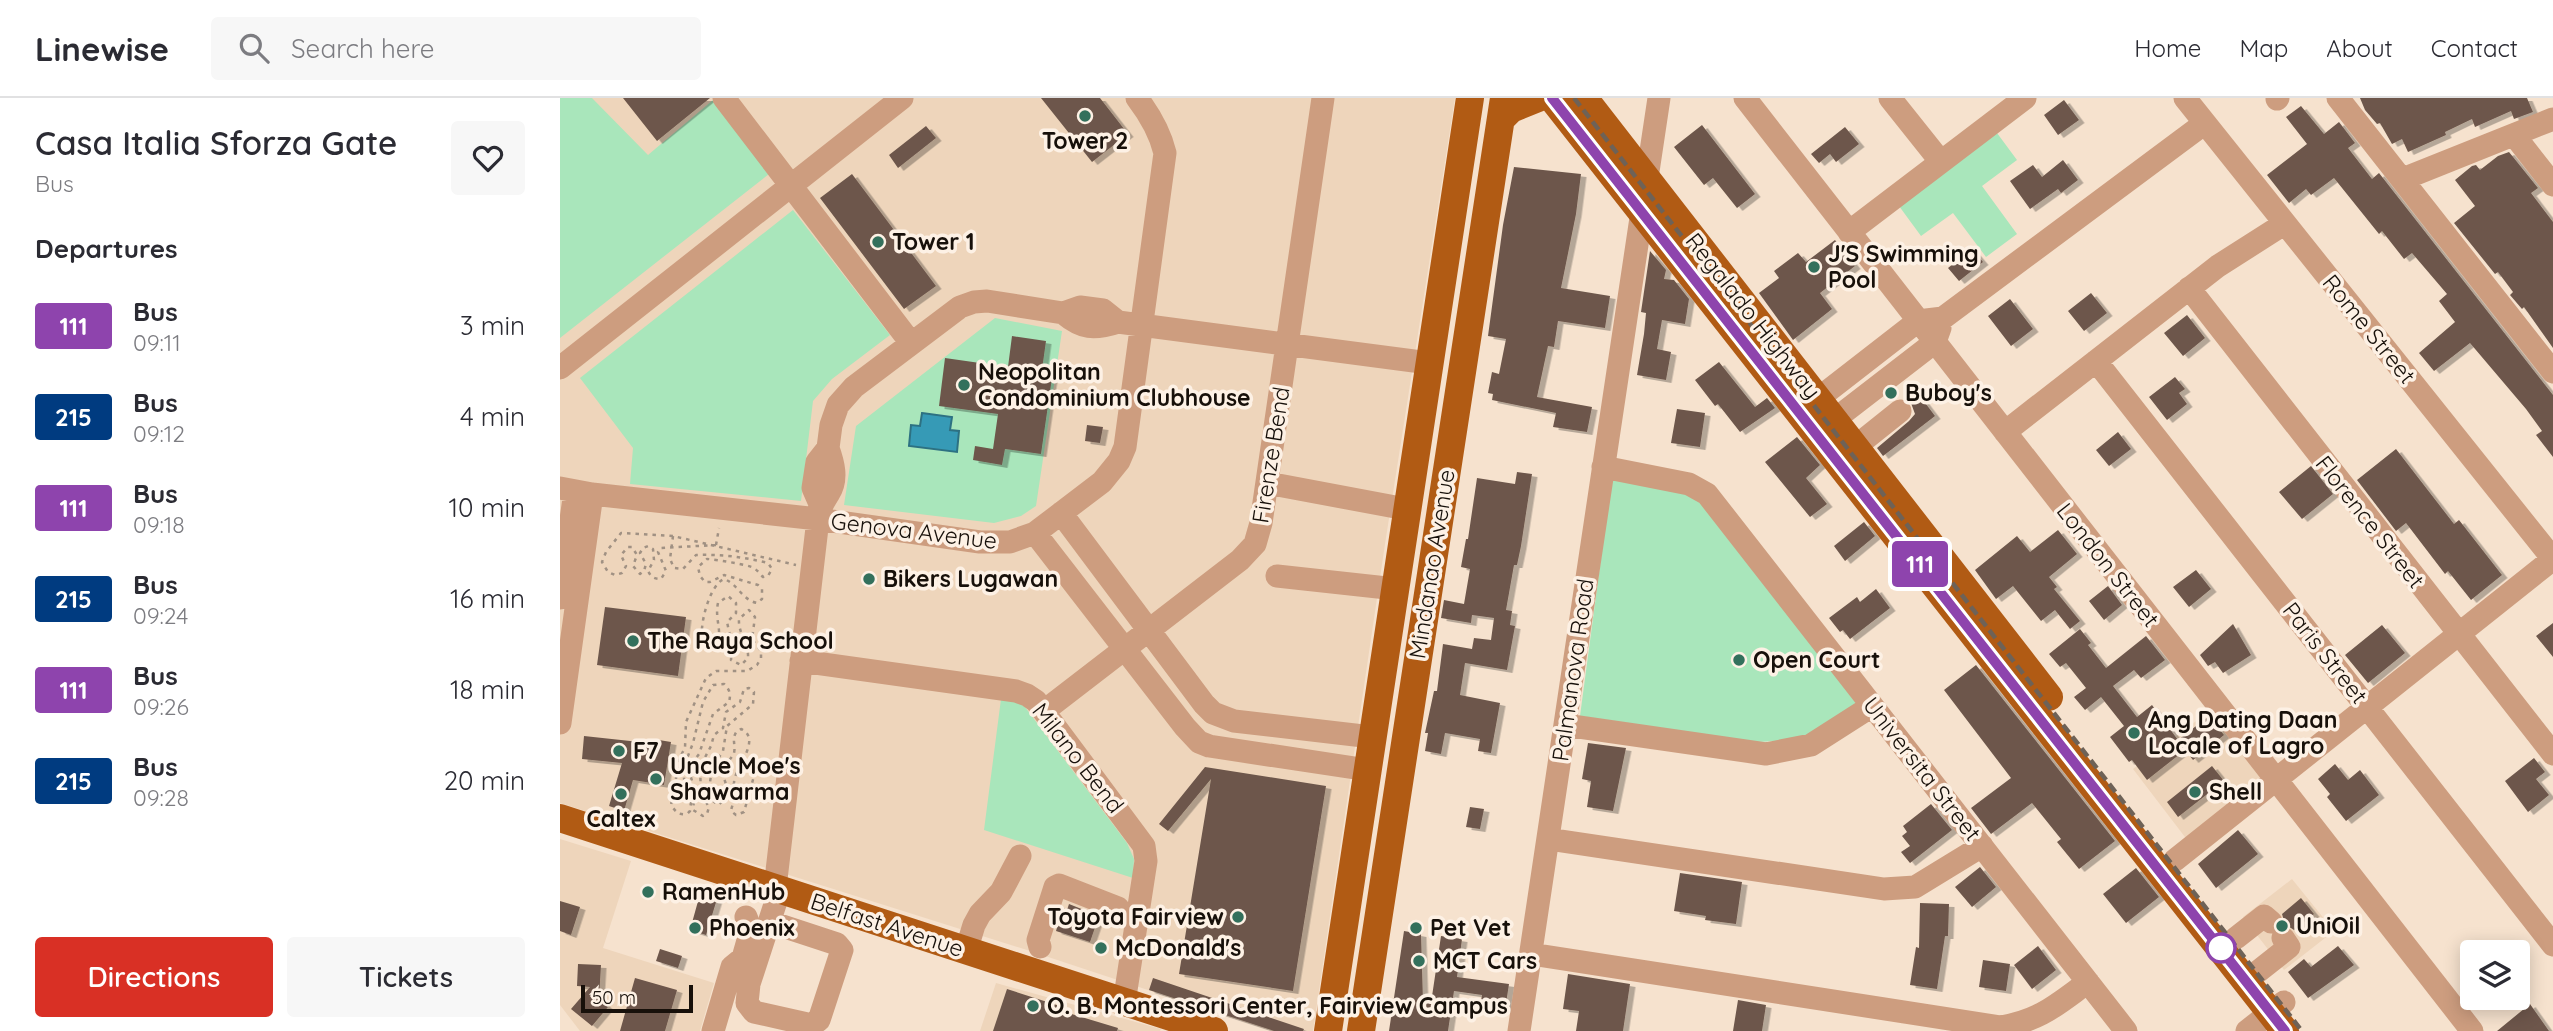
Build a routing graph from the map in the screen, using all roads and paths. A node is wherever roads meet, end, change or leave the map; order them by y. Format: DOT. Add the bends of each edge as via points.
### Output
graph roads {
  1 [pos="724,98"];
  2 [pos="902,98"];
  3 [pos="1137,98"];
  4 [pos="1323,98"];
  5 [pos="1470,98"];
  6 [pos="1538,98"];
  7 [pos="1552,98"];
  8 [pos="1584,98"];
  9 [pos="1659,98"];
  10 [pos="1745,98"];
  11 [pos="1890,98"];
  12 [pos="2025,98"];
  13 [pos="2185,98"];
  14 [pos="2338,98"];
  15 [pos="1502,108"];
  16 [pos="2553,119"];
  17 [pos="2205,123"];
  18 [pos="2514,135"];
  19 [pos="1941,162"];
  20 [pos="2403,179"];
  21 [pos="1647,180"];
  22 [pos="2553,185"];
  23 [pos="791,186"];
  24 [pos="1641,211"];
  25 [pos="2284,224"];
  26 [pos="1849,232"];
  27 [pos="2189,288"];
  28 [pos="1943,318"];
  29 [pos="1918,321"];
  30 [pos="1142,326"];
  31 [pos="1935,342"];
  32 [pos="911,344"];
  33 [pos="1287,345"];
  34 [pos="2096,361"];
  35 [pos="1429,363"];
  36 [pos="560,368"];
  37 [pos="2553,372"];
  38 [pos="1827,409"];
  39 [pos="1900,411"];
  40 [pos="2005,432"];
  41 [pos="1855,447"];
  42 [pos="1603,467"];
  43 [pos="1267,483"];
  44 [pos="576,491"];
  45 [pos="1406,509"];
  46 [pos="819,511"];
  47 [pos="1061,513"];
  48 [pos="1035,533"];
  49 [pos="673,536"];
  50 [pos="716,545"];
  51 [pos="672,549"];
  52 [pos="2553,559"];
  53 [pos="812,568"];
  54 [pos="1277,576"];
  55 [pos="1396,589"];
  56 [pos="560,598"];
  57 [pos="1148,631"];
  58 [pos="2458,634"];
  59 [pos="1124,649"];
  60 [pos="801,661"];
  61 [pos="1872,706"];
  62 [pos="2367,707"];
  63 [pos="1044,710"];
  64 [pos="560,723"];
  65 [pos="1565,725"];
  66 [pos="1373,737"];
  67 [pos="2553,754"];
  68 [pos="790,758"];
  69 [pos="1368,770"];
  70 [pos="2275,781"];
  71 [pos="560,817"];
  72 [pos="1548,839"];
  73 [pos="1982,846"];
  74 [pos="1020,856"];
  75 [pos="2165,857"];
  76 [pos="770,886"];
  77 [pos="1118,908"];
  78 [pos="770,922"];
  79 [pos="2236,938"];
  80 [pos="2553,946"];
  81 [pos="1040,947"];
  82 [pos="966,951"];
  83 [pos="1531,954"];
  84 [pos="2253,975"];
  85 [pos="2088,982"];
  86 [pos="1124,1003"];
  87 [pos="2287,1022"];
  88 [pos="1171,1024"];
  89 [pos="713,1031"];
  90 [pos="1214,1031"];
  91 [pos="1328,1031"];
  92 [pos="1361,1031"];
  93 [pos="1519,1031"];
  94 [pos="2126,1031"];
  95 [pos="2247,1031"];
  96 [pos="2472,1031"];
  1 -- 23 [label="street"];
  2 -- 23 [label="street"];
  3 -- 30 [label="street, Genova Avenue" via="1162,138 1165,153"];
  4 -- 33 [label="street, Firenze Bend"];
  5 -- 35 [label="main road, Mindanao Avenue"];
  6 -- 15 [label="main road"];
  7 -- 24 [label="main road, Regalado Highway"];
  8 -- 21 [label="main road, Regalado Highway"];
  9 -- 21 [label="street, Palmanova Road"];
  10 -- 26 [label="street, London Street"];
  11 -- 19 [label="street"];
  12 -- 19 [label="street"];
  13 -- 17 [label="street, Rome Street"];
  14 -- 20 [label="street"];
  15 -- 92 [label="main road, Mindanao Avenue"];
  16 -- 18 [label="street"];
  17 -- 25 [label="street, Rome Street"];
  17 -- 28 [label="street"];
  18 -- 20 [label="street"];
  18 -- 22 [label="street"];
  19 -- 26 [label="street"];
  20 -- 37 [label="street"];
  21 -- 24 [label="street, Palmanova Road"];
  21 -- 38 [label="main road, Regalado Highway"];
  23 -- 32 [label="street"];
  23 -- 36 [label="street"];
  24 -- 38 [label="main road, Regalado Highway"];
  24 -- 42 [label="street, Palmanova Road"];
  25 -- 27 [label="street"];
  25 -- 52 [label="street, Rome Street"];
  26 -- 29 [label="street, London Street"];
  27 -- 34 [label="street"];
  27 -- 58 [label="street, Florence Street"];
  28 -- 29 [label="street"];
  28 -- 31 [label="street"];
  29 -- 31 [label="street, London Street"];
  29 -- 38 [label="street"];
  30 -- 32 [label="street" via="1118,322 1100,328 1077,324 1063,313 974,302 950,313"];
  30 -- 33 [label="street"];
  30 -- 47 [label="street, Genova Avenue" via="1125,447 1119,461 1102,482"];
  31 -- 38 [label="street"];
  31 -- 40 [label="street, London Street"];
  32 -- 46 [label="street" via="854,387 838,405 828,448 834,464 831,491"];
  33 -- 35 [label="street"];
  33 -- 43 [label="street, Firenze Bend"];
  34 -- 40 [label="street"];
  34 -- 62 [label="street, Paris Street"];
  35 -- 45 [label="main road, Mindanao Avenue"];
  38 -- 41 [label="main road, Regalado Highway"];
  38 -- 75 [label="main road, Regalado Highway"];
  39 -- 41 [label="street"];
  40 -- 70 [label="street, London Street"];
  41 -- 75 [label="main road, Regalado Highway"];
  42 -- 61 [label="street, Universita Street" via="1689,484 1707,494"];
  42 -- 65 [label="street, Palmanova Road"];
  43 -- 45 [label="street"];
  43 -- 57 [label="street, Firenze Bend" via="1259,534 1248,553"];
  44 -- 46 [label="street, Genova Avenue"];
  44 -- 56 [label="street"];
  44 -- 64 [label="street"];
  45 -- 55 [label="main road, Mindanao Avenue"];
  46 -- 48 [label="street, Genova Avenue" via="980,542 1010,542"];
  46 -- 53 [label="street"];
  47 -- 48 [label="street, Genova Avenue"];
  47 -- 57 [label="street"];
  48 -- 59 [label="street"];
  49 -- 50 [label="path"];
  49 -- 51 [label="path"];
  49 -- 51 [label="path" via="621,533 602,562 608,572 622,573 626,566 621,555 632,547 637,555 633,566 640,574 646,564 640,553 648,546 654,555 648,571 661,579 666,571 658,552"];
  50 -- 51 [label="path"];
  50 -- 53 [label="path"];
  51 -- 68 [label="path" via="674,568 683,569 696,555 716,555 768,563 772,569 763,577 754,567 713,559 698,567 705,582 724,575 762,589 757,603 731,582 717,582 700,634 708,644 719,640 716,611 728,596 736,603 736,613 727,622 731,660 741,665 748,658 738,630 739,619 748,610 755,617 752,639 761,658 747,671 716,671 706,678 685,722 685,748 671,805 681,815 690,811 683,769 703,702 713,685 724,684 731,696 713,714 693,762 693,810 698,815 707,814 709,807 701,794 700,767 714,735 723,728 726,712 740,702 744,689 754,692 753,704 727,726 723,751 712,768 708,797 718,805 729,796 724,767 734,753 737,730 750,737 733,782 731,811 736,815 744,812 759,767 768,760"];
  52 -- 58 [label="street"];
  53 -- 60 [label="street"];
  54 -- 55 [label="street"];
  55 -- 66 [label="main road, Mindanao Avenue"];
  57 -- 59 [label="street, Firenze Bend"];
  57 -- 66 [label="street" via="1204,704 1224,719"];
  58 -- 62 [label="street"];
  58 -- 67 [label="street, Florence Street"];
  59 -- 63 [label="street, Firenze Bend"];
  59 -- 69 [label="street" via="1199,742"];
  60 -- 63 [label="street, Milano Bend" via="1016,691"];
  60 -- 68 [label="street"];
  61 -- 65 [label="street" via="1811,745 1766,754"];
  61 -- 73 [label="street, Universita Street"];
  62 -- 70 [label="street"];
  62 -- 80 [label="street, Paris Street"];
  63 -- 86 [label="street, Milano Bend" via="1134,830 1146,853"];
  65 -- 72 [label="street, Palmanova Road"];
  66 -- 69 [label="main road, Mindanao Avenue"];
  68 -- 76 [label="street"];
  69 -- 91 [label="main road, Mindanao Avenue"];
  70 -- 75 [label="street"];
  70 -- 96 [label="street, London Street"];
  71 -- 76 [label="main road, Belfast Avenue"];
  72 -- 73 [label="street" via="1884,889 1915,887"];
  72 -- 83 [label="street, Palmanova Road"];
  73 -- 85 [label="street, Universita Street"];
  74 -- 82 [label="street" via="1001,892 980,914"];
  75 -- 79 [label="main road, Regalado Highway"];
  75 -- 84 [label="main road, Regalado Highway"];
  76 -- 78 [label="street"];
  76 -- 82 [label="main road, Belfast Avenue"];
  76 -- 89 [label="street" via="746,917 751,930 743,958 732,967"];
  77 -- 81 [label="street" via="1059,885 1038,940"];
  78 -- 78 [label="street" via="747,1003 754,1012 812,1025 819,1020 842,950 837,944"];
  79 -- 84 [label="main road, Regalado Highway"];
  79 -- 84 [label="street" via="2264,916 2289,947"];
  82 -- 86 [label="main road, Belfast Avenue"];
  83 -- 85 [label="street" via="2001,1027 2026,1022"];
  83 -- 93 [label="street, Palmanova Road"];
  84 -- 87 [label="main road, Regalado Highway"];
  85 -- 94 [label="street, Universita Street"];
  86 -- 88 [label="main road, Belfast Avenue"];
  87 -- 95 [label="street"];
  88 -- 90 [label="main road, Belfast Avenue"];
}
